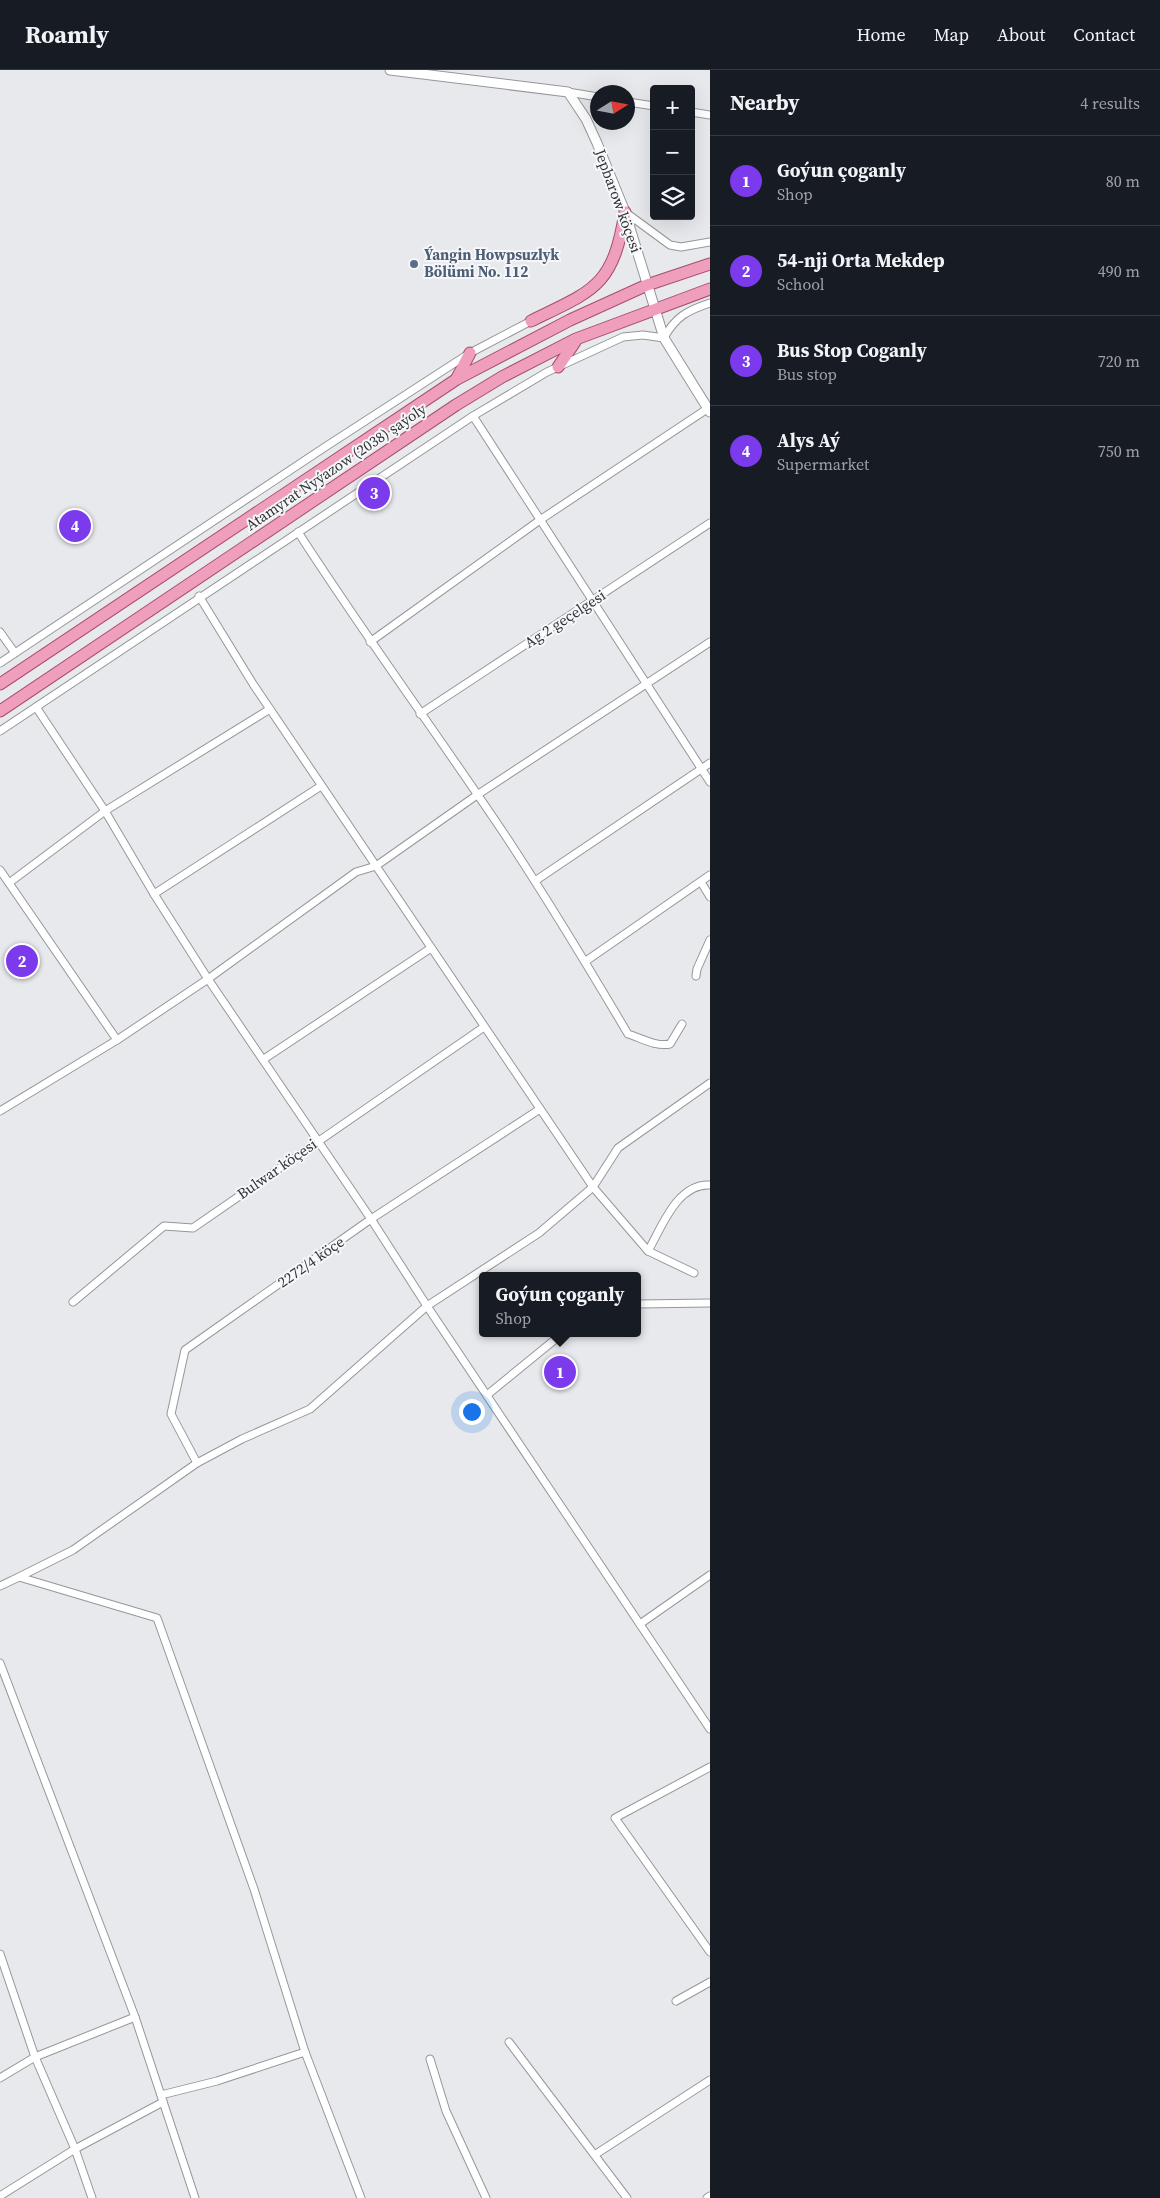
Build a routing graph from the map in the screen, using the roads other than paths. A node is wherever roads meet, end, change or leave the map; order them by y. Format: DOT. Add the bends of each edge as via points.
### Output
graph roads {
  1 [pos="390,70"];
  2 [pos="423,73"];
  3 [pos="568,92"];
  4 [pos="590,96"];
  5 [pos="635,103"];
  6 [pos="650,105"];
  7 [pos="695,113"];
  8 [pos="710,115"];
  9 [pos="624,212"];
  10 [pos="710,242"];
  11 [pos="710,264"];
  12 [pos="647,285"];
  13 [pos="710,289"];
  14 [pos="710,303"];
  15 [pos="655,308"];
  16 [pos="570,320"];
  17 [pos="531,321"];
  18 [pos="664,338"];
  19 [pos="576,340"];
  20 [pos="470,353"];
  21 [pos="558,367"];
  22 [pos="457,379"];
  23 [pos="709,409"];
  24 [pos="473,416"];
  25 [pos="540,520"];
  26 [pos="710,523"];
  27 [pos="298,532"];
  28 [pos="199,596"];
  29 [pos="592,601"];
  30 [pos="0,632"];
  31 [pos="370,642"];
  32 [pos="710,642"];
  33 [pos="14,653"];
  34 [pos="0,663"];
  35 [pos="2,681"];
  36 [pos="646,684"];
  37 [pos="36,707"];
  38 [pos="270,709"];
  39 [pos="0,711"];
  40 [pos="420,714"];
  41 [pos="0,731"];
  42 [pos="710,763"];
  43 [pos="701,769"];
  44 [pos="710,782"];
  45 [pos="321,786"];
  46 [pos="477,795"];
  47 [pos="105,811"];
  48 [pos="376,866"];
  49 [pos="0,870"];
  50 [pos="710,875"];
  51 [pos="535,881"];
  52 [pos="700,882"];
  53 [pos="9,884"];
  54 [pos="154,894"];
  55 [pos="710,896"];
  56 [pos="710,940"];
  57 [pos="431,948"];
  58 [pos="586,961"];
  59 [pos="696,976"];
  60 [pos="208,979"];
  61 [pos="682,1024"];
  62 [pos="484,1027"];
  63 [pos="117,1040"];
  64 [pos="264,1059"];
  65 [pos="710,1083"];
  66 [pos="540,1110"];
  67 [pos="0,1111"];
  68 [pos="318,1140"];
  69 [pos="710,1185"];
  70 [pos="593,1188"];
  71 [pos="371,1219"];
  72 [pos="648,1251"];
  73 [pos="479,1272"];
  74 [pos="479,1272"];
  75 [pos="694,1273"];
  76 [pos="73,1302"];
  77 [pos="710,1303"];
  78 [pos="641,1304"];
  79 [pos="427,1306"];
  80 [pos="558,1337"];
  81 [pos="487,1394"];
  82 [pos="197,1463"];
  83 [pos="710,1576"];
  84 [pos="19,1578"];
  85 [pos="0,1586"];
  86 [pos="640,1624"];
  87 [pos="0,1663"];
  88 [pos="710,1729"];
  89 [pos="710,1766"];
  90 [pos="710,1952"];
  91 [pos="0,1954"];
  92 [pos="710,1982"];
  93 [pos="676,2001"];
  94 [pos="135,2017"];
  95 [pos="509,2042"];
  96 [pos="305,2052"];
  97 [pos="35,2057"];
  98 [pos="430,2060"];
  99 [pos="0,2078"];
  100 [pos="710,2080"];
  101 [pos="162,2099"];
  102 [pos="75,2149"];
  103 [pos="596,2154"];
  104 [pos="0,2196"];
  105 [pos="92,2198"];
  106 [pos="195,2198"];
  107 [pos="361,2198"];
  108 [pos="486,2198"];
  109 [pos="627,2198"];
  1 -- 2 [label="street"];
  2 -- 3 [label="street"];
  3 -- 4 [label="street"];
  3 -- 9 [label="street, Jepbarow köçesi" via="586,119"];
  5 -- 6 [label="street"];
  7 -- 8 [label="street"];
  9 -- 10 [label="street" via="670,244 682,247"];
  9 -- 12 [label="street, Jepbarow köçesi"];
  9 -- 17 [label="main road" via="617,251 603,278 581,297"];
  11 -- 12 [label="main road, Atamyrat Nyýazow (2038) şaýoly"];
  12 -- 15 [label="street, Jepbarow köçesi"];
  12 -- 16 [label="main road, Atamyrat Nyýazow (2038) şaýoly"];
  13 -- 15 [label="main road, Atamyrat Nyýazow (2038) şaýoly"];
  14 -- 18 [label="street" via="679,317"];
  15 -- 18 [label="street, Jepbarow köçesi"];
  15 -- 19 [label="main road, Atamyrat Nyýazow (2038) şaýoly"];
  16 -- 17 [label="main road"];
  16 -- 22 [label="main road, Atamyrat Nyýazow (2038) şaýoly"];
  17 -- 20 [label="street"];
  18 -- 21 [label="street" via="623,337"];
  18 -- 23 [label="street, Jepbarow köçesi"];
  19 -- 21 [label="main road"];
  19 -- 39 [label="main road, Atamyrat Nyýazow (2038) şaýoly" via="502,377 456,405"];
  20 -- 22 [label="main road"];
  20 -- 33 [label="street"];
  21 -- 24 [label="street"];
  22 -- 35 [label="main road, Atamyrat Nyýazow (2038) şaýoly"];
  23 -- 25 [label="street"];
  24 -- 25 [label="street"];
  24 -- 27 [label="street"];
  25 -- 29 [label="street"];
  25 -- 31 [label="street"];
  26 -- 29 [label="street, Ag 2 geçelgesi"];
  27 -- 28 [label="street"];
  27 -- 31 [label="street"];
  28 -- 37 [label="street"];
  28 -- 38 [label="street"];
  29 -- 36 [label="street"];
  29 -- 40 [label="street, Ag 2 geçelgesi"];
  30 -- 33 [label="street"];
  31 -- 40 [label="street"];
  32 -- 36 [label="street"];
  33 -- 34 [label="street"];
  36 -- 43 [label="street"];
  36 -- 46 [label="street"];
  37 -- 41 [label="street"];
  37 -- 47 [label="street"];
  38 -- 45 [label="street"];
  38 -- 47 [label="street"];
  40 -- 46 [label="street"];
  42 -- 43 [label="street"];
  43 -- 44 [label="street"];
  43 -- 51 [label="street"];
  45 -- 48 [label="street"];
  45 -- 54 [label="street"];
  46 -- 48 [label="street"];
  46 -- 51 [label="street"];
  47 -- 53 [label="street"];
  47 -- 54 [label="street"];
  48 -- 57 [label="street"];
  48 -- 60 [label="street" via="356,872"];
  49 -- 53 [label="street"];
  50 -- 52 [label="street"];
  51 -- 58 [label="street"];
  52 -- 55 [label="street"];
  52 -- 58 [label="street"];
  53 -- 63 [label="street"];
  54 -- 60 [label="street"];
  56 -- 59 [label="street"];
  57 -- 62 [label="street"];
  57 -- 64 [label="street"];
  58 -- 61 [label="street" via="628,1034 666,1045 670,1044"];
  60 -- 63 [label="street"];
  60 -- 64 [label="street"];
  62 -- 66 [label="street"];
  62 -- 68 [label="street, Bulwar köçesi"];
  63 -- 67 [label="street"];
  64 -- 68 [label="street"];
  65 -- 70 [label="street" via="618,1148"];
  66 -- 70 [label="street"];
  66 -- 71 [label="street, 2272/4 köçe"];
  68 -- 71 [label="street"];
  68 -- 76 [label="street, Bulwar köçesi" via="193,1228 164,1226"];
  69 -- 72 [label="street" via="701,1184 684,1194"];
  70 -- 72 [label="street"];
  70 -- 74 [label="street" via="539,1233"];
  71 -- 79 [label="street"];
  71 -- 82 [label="street, 2272/4 köçe" via="185,1350 171,1414"];
  72 -- 75 [label="street"];
  73 -- 79 [label="street"];
  77 -- 78 [label="street"];
  79 -- 81 [label="street"];
  79 -- 82 [label="street" via="310,1409 242,1438"];
  80 -- 81 [label="street"];
  81 -- 86 [label="street"];
  82 -- 84 [label="street" via="72,1550"];
  83 -- 86 [label="street"];
  84 -- 85 [label="street"];
  84 -- 96 [label="street" via="157,1618 254,1889"];
  86 -- 88 [label="street"];
  87 -- 94 [label="street"];
  89 -- 90 [label="street" via="615,1818"];
  91 -- 97 [label="street"];
  92 -- 93 [label="street"];
  94 -- 97 [label="street"];
  94 -- 101 [label="street"];
  95 -- 103 [label="street"];
  96 -- 101 [label="street"];
  96 -- 107 [label="street"];
  97 -- 99 [label="street"];
  97 -- 102 [label="street"];
  98 -- 108 [label="street" via="446,2111"];
  100 -- 103 [label="street"];
  101 -- 102 [label="street"];
  101 -- 106 [label="street"];
  102 -- 104 [label="street"];
  102 -- 105 [label="street"];
  103 -- 109 [label="street"];
}
